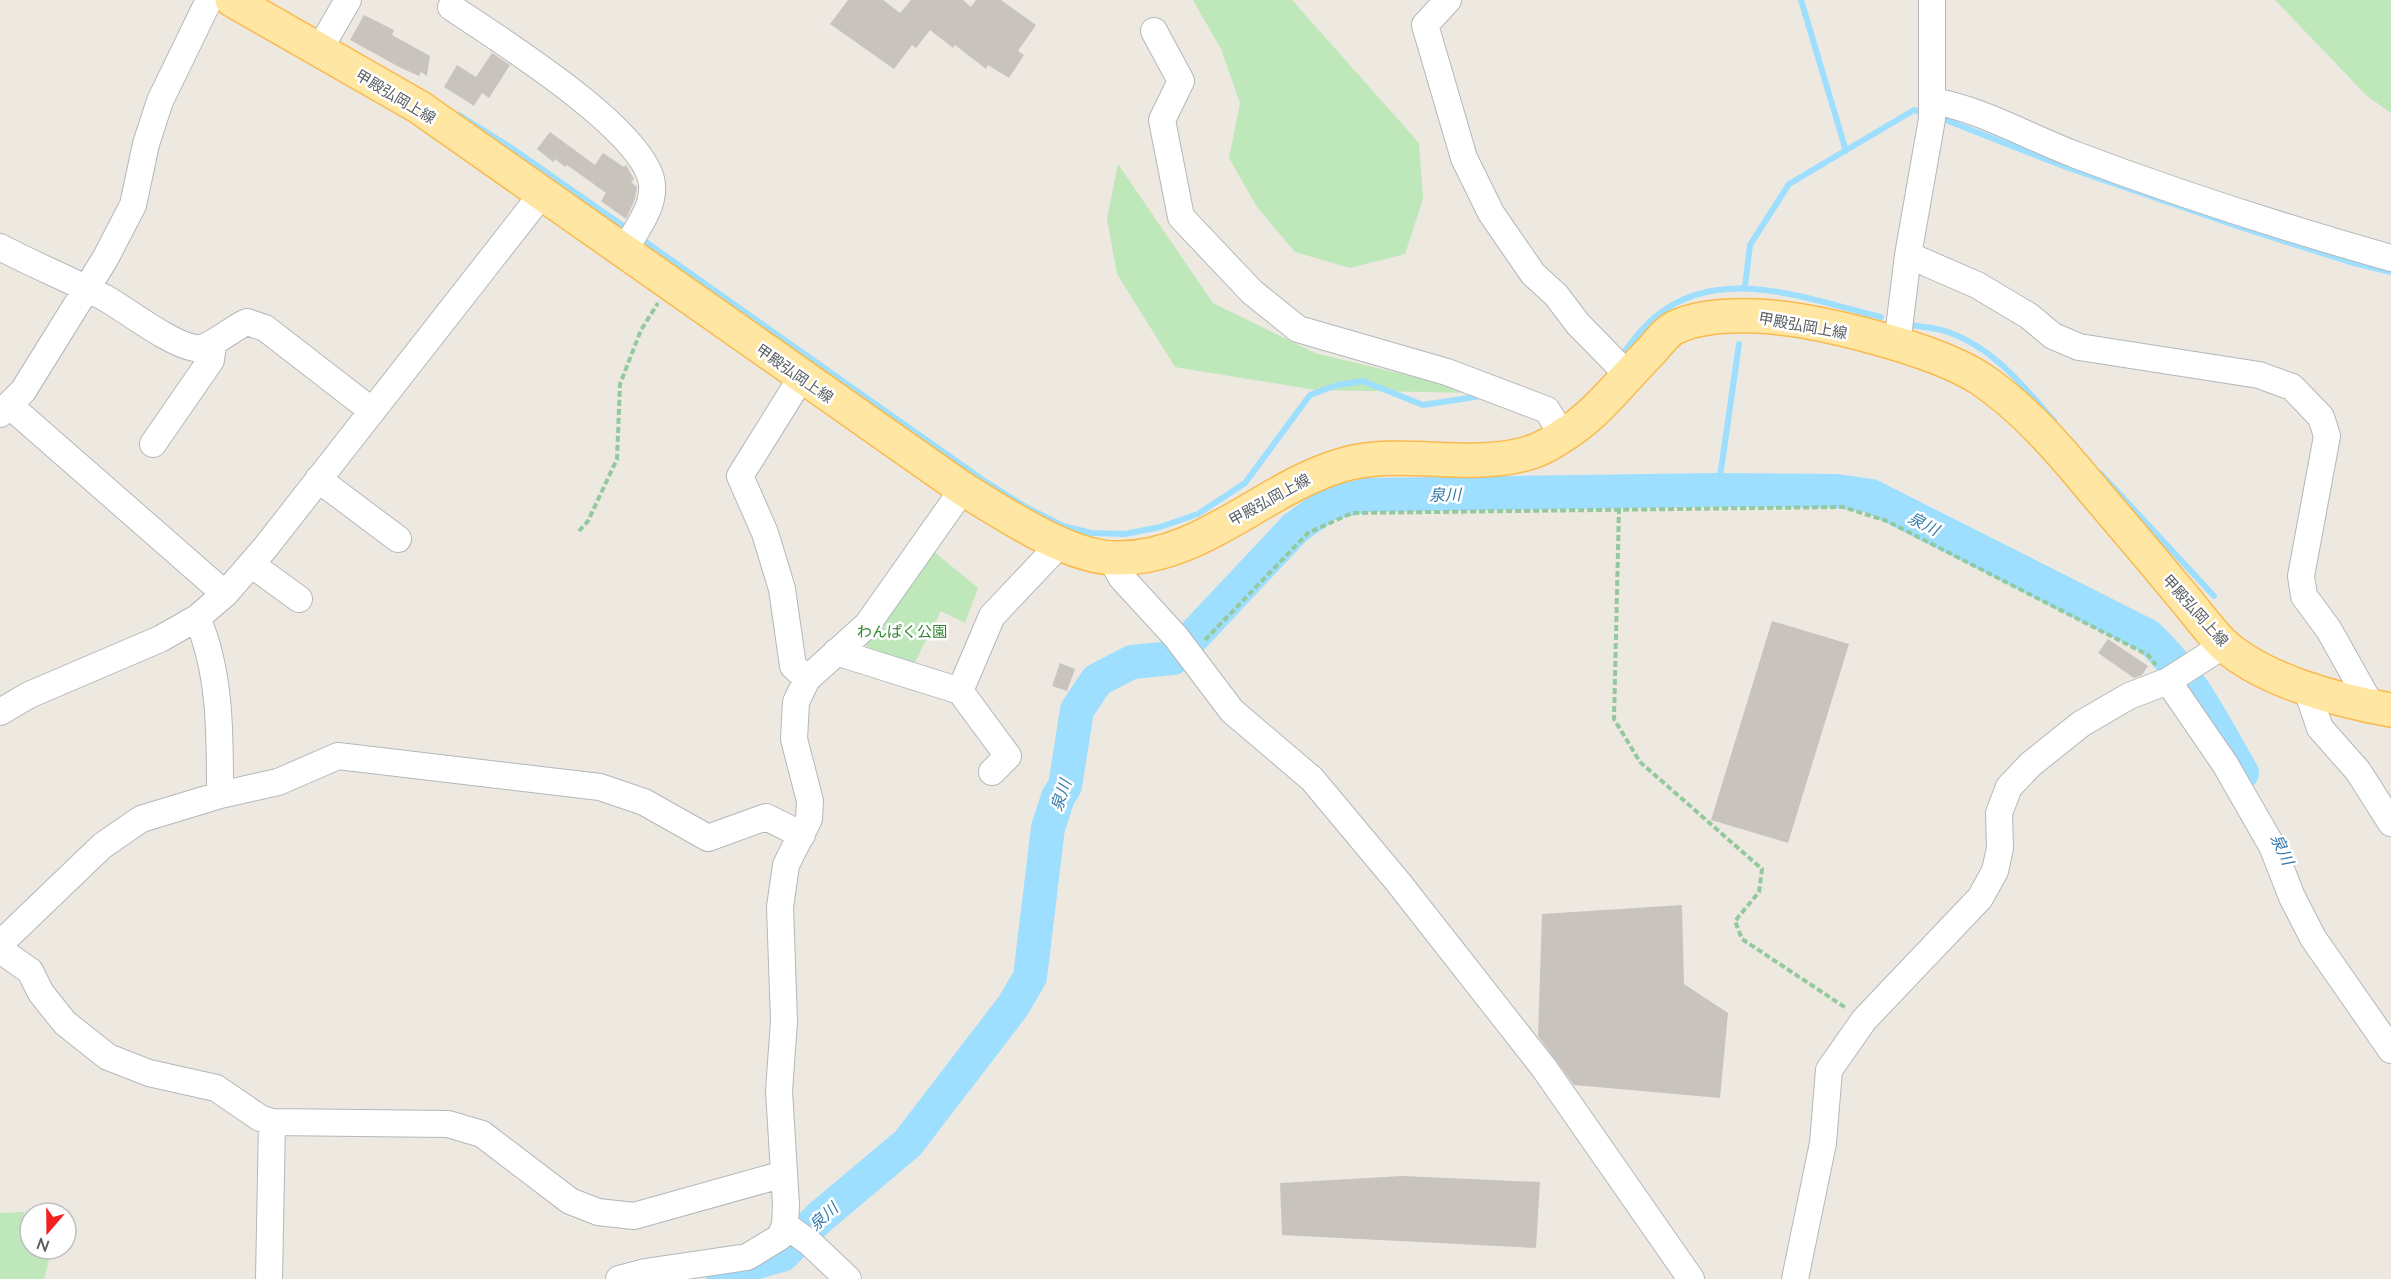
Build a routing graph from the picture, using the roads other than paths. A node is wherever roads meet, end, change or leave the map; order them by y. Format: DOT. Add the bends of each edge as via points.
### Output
graph roads {
  1 [pos="209,0"];
  2 [pos="232,0"];
  3 [pos="348,0"];
  4 [pos="1448,0"];
  5 [pos="1932,0"];
  6 [pos="451,7"];
  7 [pos="1154,31"];
  8 [pos="325,41"];
  9 [pos="1932,109"];
  10 [pos="542,194"];
  11 [pos="629,243"];
  12 [pos="0,247"];
  13 [pos="1908,255"];
  14 [pos="2391,258"];
  15 [pos="85,288"];
  16 [pos="213,344"];
  17 [pos="1897,345"];
  18 [pos="1618,366"];
  19 [pos="801,378"];
  20 [pos="5,410"];
  21 [pos="371,410"];
  22 [pos="1555,423"];
  23 [pos="153,444"];
  24 [pos="318,479"];
  25 [pos="963,489"];
  26 [pos="398,539"];
  27 [pos="1061,543"];
  28 [pos="1111,558"];
  29 [pos="251,564"];
  30 [pos="225,594"];
  31 [pos="299,599"];
  32 [pos="197,618"];
  33 [pos="2224,645"];
  34 [pos="836,652"];
  35 [pos="2178,674"];
  36 [pos="807,679"];
  37 [pos="2306,687"];
  38 [pos="960,691"];
  39 [pos="2381,708"];
  40 [pos="0,712"];
  41 [pos="992,772"];
  42 [pos="220,795"];
  43 [pos="2391,823"];
  44 [pos="802,834"];
  45 [pos="0,944"];
  46 [pos="0,950"];
  47 [pos="2391,1050"];
  48 [pos="272,1122"];
  49 [pos="784,1174"];
  50 [pos="797,1232"];
  51 [pos="268,1279"];
  52 [pos="618,1279"];
  53 [pos="848,1279"];
  54 [pos="1691,1279"];
  55 [pos="1795,1279"];
  1 -- 15 [label="street" via="160,101 133,205"];
  2 -- 8 [label="main road, 甲殿弘岡上線"];
  3 -- 8 [label="street"];
  4 -- 18 [label="street" via="1425,25 1464,158 1491,213 1533,274"];
  5 -- 9 [label="street"];
  6 -- 11 [label="street" via="549,73 611,123 648,169 652,185 649,207"];
  7 -- 22 [label="street" via="1182,81 1162,120 1180,217 1252,292 1298,329 1447,372"];
  8 -- 10 [label="main road, 甲殿弘岡上線"];
  9 -- 13 [label="street"];
  9 -- 14 [label="street" via="1955,105 2087,159"];
  10 -- 11 [label="main road, 甲殿弘岡上線"];
  10 -- 21 [label="street"];
  11 -- 19 [label="main road, 甲殿弘岡上線" via="669,284"];
  12 -- 15 [label="street"];
  13 -- 17 [label="street"];
  13 -- 39 [label="street" via="1977,285 2029,315 2053,336 2079,347 2259,375 2292,387 2320,417 2327,436 2301,576 2304,596"];
  15 -- 16 [label="street" via="178,341 196,348"];
  15 -- 20 [label="street" via="23,391"];
  16 -- 21 [label="street" via="247,322 265,328"];
  16 -- 23 [label="street" via="211,360"];
  17 -- 18 [label="main road, 甲殿弘岡上線" via="1822,326 1760,316 1719,316 1674,327"];
  17 -- 33 [label="main road, 甲殿弘岡上線" via="1952,362 1983,380 2012,404 2050,439"];
  18 -- 22 [label="main road, 甲殿弘岡上線" via="1591,414"];
  19 -- 25 [label="main road, 甲殿弘岡上線"];
  19 -- 36 [label="street" via="740,476 765,533 782,589 793,666"];
  20 -- 30 [label="street"];
  21 -- 24 [label="street"];
  22 -- 28 [label="main road, 甲殿弘岡上線" via="1526,454 1402,457 1347,463 1302,478 1204,536 1158,553"];
  24 -- 26 [label="street"];
  24 -- 29 [label="street"];
  25 -- 27 [label="main road, 甲殿弘岡上線" via="1035,533"];
  25 -- 34 [label="street" via="867,625"];
  27 -- 28 [label="main road, 甲殿弘岡上線"];
  27 -- 38 [label="street" via="992,616"];
  28 -- 54 [label="street" via="1121,577 1183,646 1232,711 1312,778 1398,882 1544,1068"];
  29 -- 30 [label="street"];
  29 -- 31 [label="street"];
  30 -- 32 [label="street"];
  32 -- 40 [label="street" via="160,639 29,695"];
  32 -- 42 [label="street" via="206,638 220,720"];
  33 -- 35 [label="street"];
  33 -- 37 [label="main road, 甲殿弘岡上線" via="2275,676"];
  34 -- 36 [label="street"];
  34 -- 38 [label="street"];
  35 -- 47 [label="street" via="2272,846 2313,938"];
  35 -- 55 [label="street" via="2081,724 2009,787 1999,813 2000,848 1995,871 1980,898 1864,1020 1829,1070 1823,1143"];
  36 -- 44 [label="street" via="796,702 794,739 810,801 809,819"];
  37 -- 39 [label="main road, 甲殿弘岡上線" via="2334,698"];
  37 -- 43 [label="street" via="2320,728 2358,771"];
  38 -- 41 [label="street" via="1008,756"];
  42 -- 44 [label="street" via="278,782 338,756 600,787 644,802 708,838 766,817"];
  42 -- 45 [label="street" via="141,819 102,846"];
  44 -- 49 [label="street" via="786,865 780,907 784,1021 779,1091"];
  46 -- 48 [label="street" via="30,971 41,993 65,1023 108,1057 148,1073 216,1088"];
  48 -- 49 [label="street" via="448,1124 482,1134 570,1201 598,1212 634,1216"];
  48 -- 51 [label="street"];
  49 -- 50 [label="street"];
  50 -- 52 [label="street" via="780,1237 747,1257"];
  50 -- 53 [label="street"];
}
